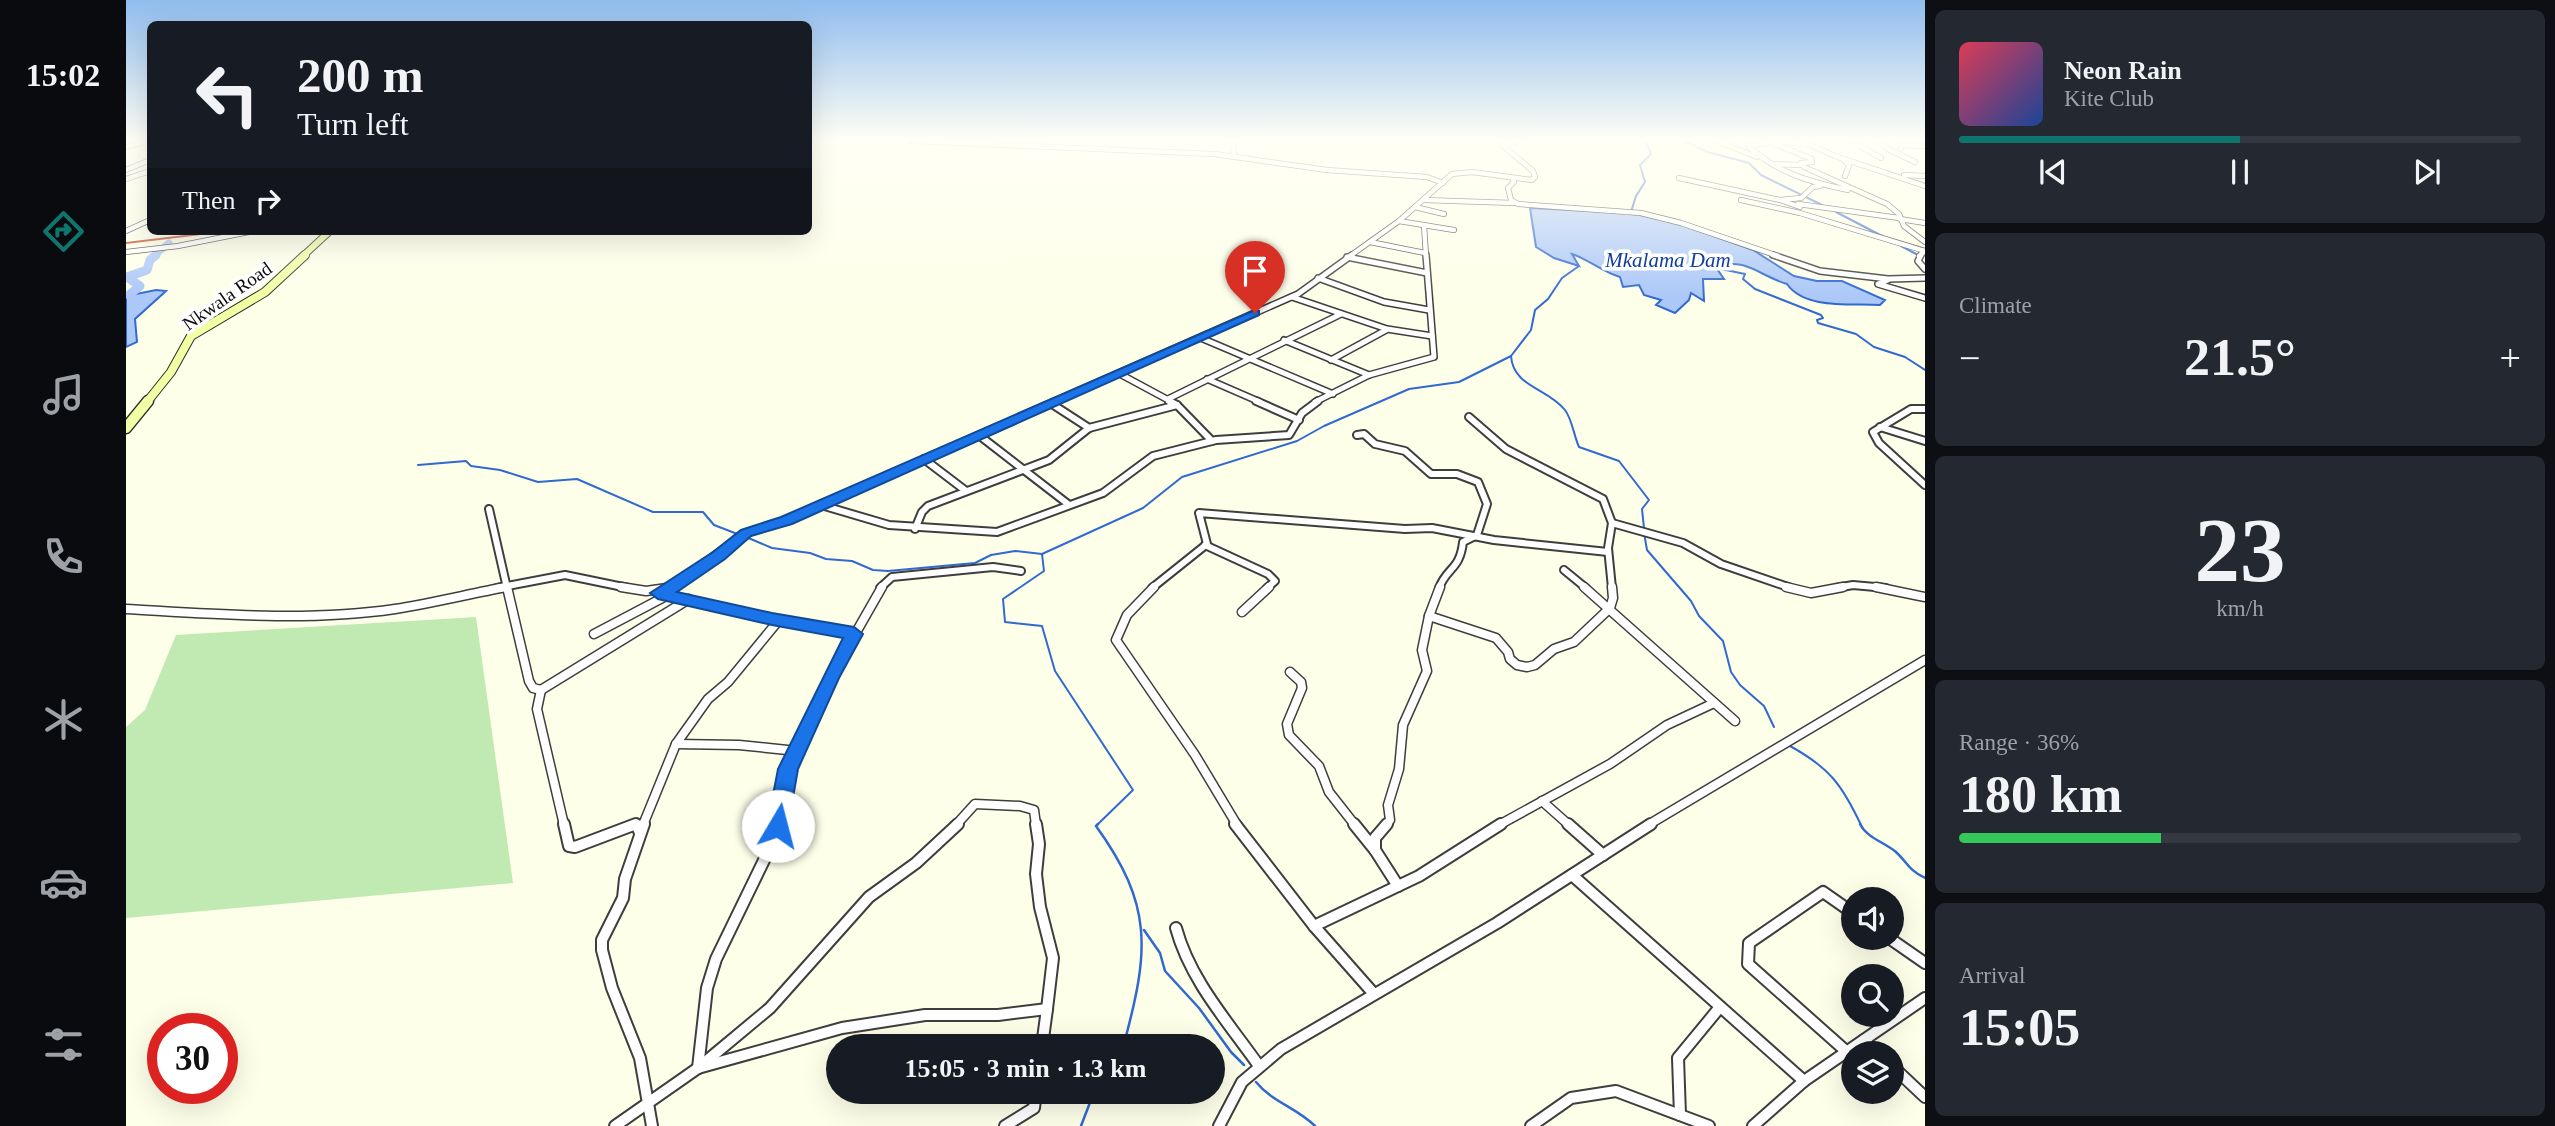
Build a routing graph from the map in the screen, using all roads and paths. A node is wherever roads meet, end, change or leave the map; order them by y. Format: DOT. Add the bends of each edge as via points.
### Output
graph roads {
  1 [pos="1431,194"];
  2 [pos="1511,194"];
  3 [pos="1750,194"];
  4 [pos="1806,194"];
  5 [pos="1865,194"];
  6 [pos="1868,194"];
  7 [pos="1872,195"];
  8 [pos="1424,200"];
  9 [pos="1741,200"];
  10 [pos="1780,200"];
  11 [pos="1515,203"];
  12 [pos="1798,204"];
  13 [pos="1415,207"];
  14 [pos="1444,214"];
  15 [pos="1803,214"];
  16 [pos="1899,218"];
  17 [pos="147,221"];
  18 [pos="1399,221"];
  19 [pos="1925,223"];
  20 [pos="1424,225"];
  21 [pos="1454,230"];
  22 [pos="126,231"];
  23 [pos="1917,234"];
  24 [pos="234,235"];
  25 [pos="326,235"];
  26 [pos="1925,236"];
  27 [pos="1370,242"];
  28 [pos="1925,242"];
  29 [pos="1925,251"];
  30 [pos="126,252"];
  31 [pos="1425,253"];
  32 [pos="1347,257"];
  33 [pos="1925,269"];
  34 [pos="1427,273"];
  35 [pos="1318,278"];
  36 [pos="1925,278"];
  37 [pos="1888,279"];
  38 [pos="1292,296"];
  39 [pos="1925,298"];
  40 [pos="1429,310"];
  41 [pos="1341,314"];
  42 [pos="1387,329"];
  43 [pos="1432,336"];
  44 [pos="1200,338"];
  45 [pos="1284,340"];
  46 [pos="1248,359"];
  47 [pos="1331,360"];
  48 [pos="1120,374"];
  49 [pos="1369,375"];
  50 [pos="1207,379"];
  51 [pos="1332,394"];
  52 [pos="1168,399"];
  53 [pos="1052,404"];
  54 [pos="1177,405"];
  55 [pos="1925,409"];
  56 [pos="1469,417"];
  57 [pos="1299,420"];
  58 [pos="1880,426"];
  59 [pos="126,428"];
  60 [pos="1089,428"];
  61 [pos="1357,435"];
  62 [pos="980,436"];
  63 [pos="1212,441"];
  64 [pos="1925,441"];
  65 [pos="924,459"];
  66 [pos="1025,469"];
  67 [pos="1925,485"];
  68 [pos="967,491"];
  69 [pos="820,505"];
  70 [pos="1068,505"];
  71 [pos="489,509"];
  72 [pos="1612,523"];
  73 [pos="915,529"];
  74 [pos="1475,538"];
  75 [pos="1205,545"];
  76 [pos="1608,552"];
  77 [pos="1564,570"];
  78 [pos="1021,571"];
  79 [pos="508,587"];
  80 [pos="658,593"];
  81 [pos="670,595"];
  82 [pos="1925,597"];
  83 [pos="688,599"];
  84 [pos="126,608"];
  85 [pos="1610,608"];
  86 [pos="1242,612"];
  87 [pos="1429,616"];
  88 [pos="779,620"];
  89 [pos="594,634"];
  90 [pos="854,634"];
  91 [pos="1925,660"];
  92 [pos="1290,672"];
  93 [pos="541,691"];
  94 [pos="1714,703"];
  95 [pos="1735,721"];
  96 [pos="676,744"];
  97 [pos="797,751"];
  98 [pos="1542,802"];
  99 [pos="640,834"];
  100 [pos="1375,850"];
  101 [pos="1603,855"];
  102 [pos="1572,875"];
  103 [pos="1398,886"];
  104 [pos="1841,905"];
  105 [pos="1314,926"];
  106 [pos="1176,928"];
  107 [pos="1904,948"];
  108 [pos="1925,963"];
  109 [pos="1374,994"];
  110 [pos="1925,998"];
  111 [pos="1720,1007"];
  112 [pos="1047,1009"];
  113 [pos="1044,1034"];
  114 [pos="1864,1040"];
  115 [pos="1841,1047"];
  116 [pos="1841,1056"];
  117 [pos="1259,1066"];
  118 [pos="696,1068"];
  119 [pos="1904,1077"];
  120 [pos="1804,1081"];
  121 [pos="1925,1097"];
  122 [pos="647,1101"];
  123 [pos="1034,1104"];
  124 [pos="1680,1115"];
  125 [pos="615,1126"];
  126 [pos="652,1126"];
  127 [pos="1005,1126"];
  128 [pos="1219,1126"];
  129 [pos="1531,1126"];
  130 [pos="1709,1126"];
  131 [pos="1753,1126"];
  1 -- 8 [label="street"];
  2 -- 11 [label="street"];
  3 -- 10 [label="street"];
  4 -- 10 [label="street"];
  5 -- 7 [label="street"];
  6 -- 7 [label="street"];
  7 -- 16 [label="street" via="1894,209"];
  8 -- 11 [label="street"];
  8 -- 13 [label="street"];
  9 -- 15 [label="street"];
  10 -- 12 [label="street"];
  11 -- 37 [label="street" via="1659,217 1820,271"];
  12 -- 15 [label="street"];
  12 -- 16 [label="street"];
  13 -- 14 [label="street"];
  13 -- 18 [label="street"];
  15 -- 29 [label="street"];
  16 -- 19 [label="street"];
  16 -- 23 [label="street"];
  17 -- 22 [label="street"];
  18 -- 20 [label="street"];
  18 -- 27 [label="street"];
  20 -- 21 [label="street"];
  20 -- 31 [label="street"];
  23 -- 26 [label="street"];
  23 -- 28 [label="street"];
  24 -- 30 [label="street"];
  25 -- 59 [label="street, Nkwala Road" via="265,292 191,337 171,372"];
  27 -- 31 [label="street"];
  27 -- 32 [label="street"];
  29 -- 33 [label="street" via="1918,261"];
  31 -- 34 [label="street"];
  32 -- 34 [label="street"];
  32 -- 35 [label="street"];
  34 -- 40 [label="street"];
  35 -- 38 [label="street"];
  35 -- 40 [label="street" via="1384,302"];
  36 -- 37 [label="street"];
  37 -- 39 [label="street" via="1878,284"];
  38 -- 41 [label="street"];
  38 -- 44 [label="street"];
  40 -- 43 [label="street"];
  41 -- 42 [label="street"];
  41 -- 45 [label="street"];
  42 -- 43 [label="street"];
  42 -- 47 [label="street"];
  43 -- 49 [label="street" via="1434,357"];
  44 -- 46 [label="street"];
  44 -- 48 [label="street"];
  45 -- 46 [label="street"];
  45 -- 47 [label="street"];
  46 -- 50 [label="street"];
  46 -- 51 [label="street"];
  47 -- 49 [label="street"];
  48 -- 52 [label="street"];
  48 -- 53 [label="street"];
  49 -- 51 [label="street"];
  50 -- 52 [label="street"];
  50 -- 57 [label="street"];
  51 -- 57 [label="street" via="1309,406"];
  52 -- 54 [label="street"];
  53 -- 60 [label="street"];
  53 -- 62 [label="street"];
  54 -- 60 [label="street"];
  54 -- 63 [label="street"];
  55 -- 58 [label="street" via="1911,409"];
  56 -- 72 [label="street" via="1506,449 1596,493 1607,505"];
  57 -- 63 [label="street" via="1289,435"];
  58 -- 64 [label="street"];
  58 -- 67 [label="street" via="1874,436"];
  60 -- 66 [label="street" via="1060,455"];
  61 -- 74 [label="street" via="1405,451 1431,474 1457,474 1478,482 1487,504"];
  62 -- 65 [label="street"];
  62 -- 66 [label="street"];
  63 -- 70 [label="street" via="1153,456 1116,487"];
  65 -- 68 [label="street"];
  65 -- 69 [label="street"];
  66 -- 68 [label="street"];
  66 -- 70 [label="street"];
  68 -- 73 [label="street" via="928,506"];
  69 -- 73 [label="street"];
  69 -- 80 [label="street" via="746,533 672,588"];
  70 -- 73 [label="street" via="997,532"];
  71 -- 79 [label="street"];
  72 -- 76 [label="street"];
  72 -- 82 [label="street" via="1684,543 1721,564 1804,593 1867,586"];
  74 -- 75 [label="street" via="1432,528 1199,513"];
  74 -- 76 [label="street"];
  74 -- 87 [label="street" via="1463,542 1461,559 1442,581"];
  75 -- 86 [label="street" via="1275,581"];
  75 -- 105 [label="street" via="1124,617 1116,640 1195,755 1233,821"];
  76 -- 85 [label="street" via="1613,591"];
  77 -- 85 [label="street"];
  78 -- 90 [label="street" via="993,567 892,577 878,590"];
  79 -- 80 [label="street" via="577,575"];
  79 -- 84 [label="street" via="418,606 314,614"];
  79 -- 93 [label="street" via="529,681"];
  80 -- 81 [label="street"];
  81 -- 83 [label="street"];
  81 -- 89 [label="street"];
  83 -- 88 [label="street"];
  83 -- 93 [label="street"];
  85 -- 87 [label="street" via="1574,642 1527,667 1510,659 1496,638"];
  85 -- 94 [label="street"];
  87 -- 100 [label="street" via="1422,650 1427,671 1405,716 1399,769 1388,805 1390,820 1375,838"];
  88 -- 90 [label="street"];
  88 -- 96 [label="street" via="728,682 708,699"];
  90 -- 97 [label="street"];
  91 -- 101 [label="street"];
  92 -- 100 [label="street" via="1302,688 1287,724 1289,735 1319,766 1329,792"];
  93 -- 99 [label="street" via="537,709 569,846 636,824"];
  94 -- 95 [label="street"];
  94 -- 98 [label="street" via="1667,725"];
  96 -- 97 [label="street"];
  96 -- 99 [label="street"];
  97 -- 118 [label="street" via="768,852 716,959 707,988"];
  98 -- 101 [label="street"];
  98 -- 103 [label="street"];
  99 -- 122 [label="street" via="623,898 602,940 602,950 640,1058"];
  100 -- 103 [label="street"];
  101 -- 102 [label="street"];
  102 -- 109 [label="street"];
  102 -- 111 [label="street"];
  103 -- 105 [label="street"];
  104 -- 115 [label="street" via="1823,892 1749,943 1748,964"];
  105 -- 109 [label="street"];
  106 -- 117 [label="street" via="1197,976"];
  107 -- 108 [label="street"];
  109 -- 117 [label="street"];
  110 -- 114 [label="street"];
  111 -- 120 [label="street"];
  111 -- 124 [label="street" via="1678,1058"];
  112 -- 113 [label="street"];
  112 -- 118 [label="street" via="998,1016 925,1015 842,1028"];
  112 -- 118 [label="street" via="1052,958 1040,906 1034,810 975,804 946,837 869,897 770,1008"];
  116 -- 120 [label="street"];
  117 -- 128 [label="street" via="1242,1082"];
  118 -- 122 [label="street"];
  119 -- 121 [label="street"];
  120 -- 131 [label="street"];
  122 -- 125 [label="street"];
  122 -- 126 [label="street"];
  123 -- 127 [label="street"];
  124 -- 129 [label="street" via="1616,1091 1571,1098"];
  124 -- 130 [label="street"];
}
